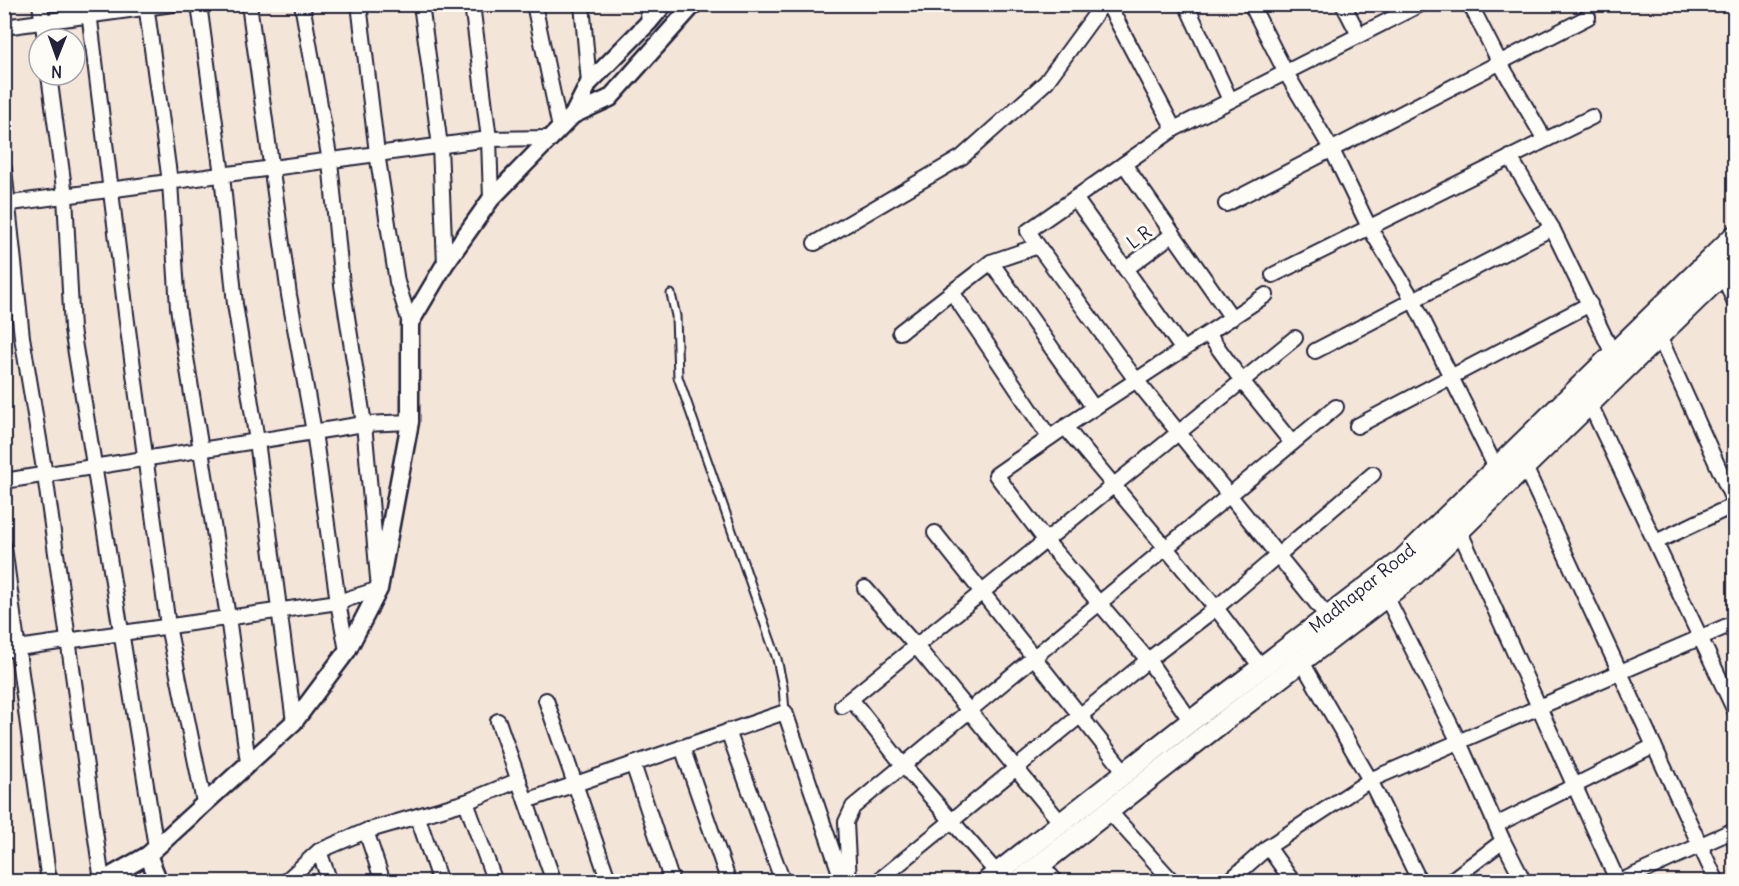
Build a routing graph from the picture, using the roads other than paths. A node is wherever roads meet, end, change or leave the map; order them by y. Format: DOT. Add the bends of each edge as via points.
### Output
graph roads {
  1 [pos="40,4"];
  2 [pos="173,4"];
  3 [pos="199,4"];
  4 [pos="249,4"];
  5 [pos="302,4"];
  6 [pos="359,4"];
  7 [pos="421,4"];
  8 [pos="472,4"];
  9 [pos="534,4"];
  10 [pos="582,4"];
  11 [pos="647,4"];
  12 [pos="664,4"];
  13 [pos="694,4"];
  14 [pos="1103,4"];
  15 [pos="1108,4"];
  16 [pos="1186,4"];
  17 [pos="1251,4"];
  18 [pos="1343,4"];
  19 [pos="1421,4"];
  20 [pos="1470,4"];
  21 [pos="146,6"];
  22 [pos="88,10"];
  23 [pos="1588,17"];
  24 [pos="42,22"];
  25 [pos="649,22"];
  26 [pos="4,27"];
  27 [pos="43,27"];
  28 [pos="1359,35"];
  29 [pos="1500,63"];
  30 [pos="1286,73"];
  31 [pos="589,83"];
  32 [pos="51,87"];
  33 [pos="1230,100"];
  34 [pos="573,115"];
  35 [pos="1592,117"];
  36 [pos="1174,129"];
  37 [pos="555,133"];
  38 [pos="489,139"];
  39 [pos="1545,140"];
  40 [pos="441,146"];
  41 [pos="1332,150"];
  42 [pos="377,153"];
  43 [pos="1510,157"];
  44 [pos="330,161"];
  45 [pos="1124,164"];
  46 [pos="272,168"];
  47 [pos="4,169"];
  48 [pos="222,175"];
  49 [pos="170,182"];
  50 [pos="112,190"];
  51 [pos="65,196"];
  52 [pos="1075,198"];
  53 [pos="491,199"];
  54 [pos="7,204"];
  55 [pos="1226,204"];
  56 [pos="1369,227"];
  57 [pos="1552,228"];
  58 [pos="1173,234"];
  59 [pos="1734,236"];
  60 [pos="815,243"];
  61 [pos="1038,246"];
  62 [pos="991,262"];
  63 [pos="445,264"];
  64 [pos="1126,269"];
  65 [pos="1729,269"];
  66 [pos="1273,275"];
  67 [pos="952,292"];
  68 [pos="671,294"];
  69 [pos="1266,296"];
  70 [pos="1413,300"];
  71 [pos="1734,300"];
  72 [pos="1590,304"];
  73 [pos="1232,318"];
  74 [pos="410,323"];
  75 [pos="900,332"];
  76 [pos="1208,334"];
  77 [pos="1659,336"];
  78 [pos="1295,338"];
  79 [pos="1183,350"];
  80 [pos="1315,351"];
  81 [pos="1613,354"];
  82 [pos="1451,377"];
  83 [pos="1136,380"];
  84 [pos="1242,381"];
  85 [pos="1590,404"];
  86 [pos="1336,407"];
  87 [pos="1094,408"];
  88 [pos="410,422"];
  89 [pos="364,424"];
  90 [pos="1357,426"];
  91 [pos="1065,427"];
  92 [pos="314,432"];
  93 [pos="1179,432"];
  94 [pos="1050,437"];
  95 [pos="257,441"];
  96 [pos="1292,443"];
  97 [pos="200,450"];
  98 [pos="147,458"];
  99 [pos="94,466"];
  100 [pos="1525,467"];
  101 [pos="1496,468"];
  102 [pos="1373,474"];
  103 [pos="45,475"];
  104 [pos="4,481"];
  105 [pos="1113,486"];
  106 [pos="1229,495"];
  107 [pos="1734,503"];
  108 [pos="1460,531"];
  109 [pos="935,533"];
  110 [pos="1046,541"];
  111 [pos="1656,542"];
  112 [pos="4,547"];
  113 [pos="1164,547"];
  114 [pos="1278,555"];
  115 [pos="865,588"];
  116 [pos="379,589"];
  117 [pos="982,592"];
  118 [pos="1387,598"];
  119 [pos="338,602"];
  120 [pos="1099,602"];
  121 [pos="1216,609"];
  122 [pos="279,610"];
  123 [pos="1327,616"];
  124 [pos="228,617"];
  125 [pos="1734,623"];
  126 [pos="168,626"];
  127 [pos="122,632"];
  128 [pos="1701,638"];
  129 [pos="67,641"];
  130 [pos="916,646"];
  131 [pos="11,649"];
  132 [pos="347,651"];
  133 [pos="1033,657"];
  134 [pos="1148,660"];
  135 [pos="1302,662"];
  136 [pos="1261,667"];
  137 [pos="1620,673"];
  138 [pos="546,700"];
  139 [pos="1540,707"];
  140 [pos="969,710"];
  141 [pos="1734,710"];
  142 [pos="784,712"];
  143 [pos="1081,715"];
  144 [pos="498,721"];
  145 [pos="1191,721"];
  146 [pos="294,722"];
  147 [pos="728,731"];
  148 [pos="1459,742"];
  149 [pos="1654,746"];
  150 [pos="682,747"];
  151 [pos="248,762"];
  152 [pos="633,764"];
  153 [pos="903,765"];
  154 [pos="1015,769"];
  155 [pos="1125,772"];
  156 [pos="519,780"];
  157 [pos="1370,780"];
  158 [pos="575,784"];
  159 [pos="1575,785"];
  160 [pos="526,801"];
  161 [pos="204,802"];
  162 [pos="466,802"];
  163 [pos="1109,811"];
  164 [pos="418,818"];
  165 [pos="950,822"];
  166 [pos="1061,823"];
  167 [pos="1496,825"];
  168 [pos="1734,830"];
  169 [pos="366,831"];
  170 [pos="1503,841"];
  171 [pos="1701,846"];
  172 [pos="1269,848"];
  173 [pos="152,851"];
  174 [pos="319,851"];
  175 [pos="1041,864"];
  176 [pos="992,877"];
  177 [pos="101,881"];
  178 [pos="880,881"];
  179 [pos="49,882"];
  180 [pos="159,882"];
  181 [pos="285,882"];
  182 [pos="330,882"];
  183 [pos="383,882"];
  184 [pos="440,882"];
  185 [pos="495,882"];
  186 [pos="554,882"];
  187 [pos="609,882"];
  188 [pos="672,882"];
  189 [pos="729,882"];
  190 [pos="783,882"];
  191 [pos="843,882"];
  192 [pos="849,882"];
  193 [pos="1018,882"];
  194 [pos="1056,882"];
  195 [pos="1173,882"];
  196 [pos="1228,882"];
  197 [pos="1293,882"];
  198 [pos="1420,882"];
  199 [pos="1449,882"];
  200 [pos="1524,882"];
  201 [pos="1619,882"];
  202 [pos="1717,882"];
  1 -- 24 [label="street"];
  2 -- 21 [label="street"];
  3 -- 48 [label="street"];
  4 -- 46 [label="street"];
  5 -- 44 [label="street"];
  6 -- 42 [label="street"];
  7 -- 40 [label="street"];
  8 -- 38 [label="street"];
  9 -- 37 [label="street"];
  10 -- 31 [label="street"];
  11 -- 25 [label="street"];
  12 -- 25 [label="street"];
  13 -- 34 [label="street" via="610,98"];
  14 -- 60 [label="street" via="1046,82 962,157"];
  15 -- 36 [label="street"];
  16 -- 33 [label="street"];
  17 -- 30 [label="street"];
  18 -- 28 [label="street"];
  19 -- 28 [label="street"];
  20 -- 29 [label="street"];
  21 -- 22 [label="street"];
  21 -- 49 [label="street"];
  22 -- 24 [label="street"];
  22 -- 50 [label="street"];
  23 -- 29 [label="street"];
  24 -- 26 [label="street"];
  24 -- 27 [label="street"];
  25 -- 31 [label="street"];
  28 -- 30 [label="street"];
  29 -- 39 [label="street"];
  29 -- 41 [label="street"];
  30 -- 33 [label="street"];
  30 -- 41 [label="street"];
  31 -- 34 [label="street"];
  32 -- 51 [label="street"];
  33 -- 36 [label="street"];
  34 -- 37 [label="street"];
  35 -- 39 [label="street"];
  36 -- 45 [label="street"];
  37 -- 38 [label="street"];
  37 -- 53 [label="street"];
  38 -- 40 [label="street"];
  38 -- 53 [label="street"];
  39 -- 43 [label="street"];
  40 -- 42 [label="street"];
  40 -- 63 [label="street"];
  41 -- 55 [label="street"];
  41 -- 56 [label="street"];
  42 -- 44 [label="street"];
  42 -- 74 [label="street" via="397,282"];
  43 -- 56 [label="street"];
  43 -- 57 [label="street"];
  44 -- 46 [label="street"];
  44 -- 89 [label="street" via="342,285"];
  45 -- 52 [label="street"];
  45 -- 58 [label="street"];
  46 -- 48 [label="street"];
  46 -- 92 [label="street" via="289,295"];
  47 -- 54 [label="street"];
  48 -- 49 [label="street"];
  48 -- 95 [label="street" via="235,304"];
  49 -- 50 [label="street"];
  49 -- 97 [label="street" via="178,308"];
  50 -- 51 [label="street"];
  50 -- 98 [label="street"];
  51 -- 54 [label="street"];
  51 -- 99 [label="street" via="72,329"];
  52 -- 61 [label="street" via="1028,231"];
  52 -- 64 [label="street"];
  53 -- 63 [label="street"];
  54 -- 103 [label="street" via="22,337"];
  56 -- 66 [label="street"];
  56 -- 70 [label="street"];
  57 -- 70 [label="street"];
  57 -- 72 [label="street"];
  58 -- 64 [label="street, L R"];
  58 -- 73 [label="street"];
  59 -- 81 [label="main road, Madhapar Road"];
  61 -- 62 [label="street"];
  61 -- 83 [label="street"];
  62 -- 67 [label="street"];
  62 -- 87 [label="street"];
  63 -- 74 [label="street"];
  64 -- 79 [label="street"];
  65 -- 71 [label="street"];
  65 -- 77 [label="main road, Madhapar Road"];
  67 -- 75 [label="street"];
  67 -- 94 [label="street"];
  68 -- 142 [label="lane" via="676,316 678,377 777,659"];
  69 -- 73 [label="street"];
  70 -- 80 [label="street"];
  70 -- 82 [label="street"];
  72 -- 81 [label="street"];
  72 -- 82 [label="street"];
  73 -- 76 [label="street"];
  74 -- 88 [label="street"];
  76 -- 79 [label="street"];
  76 -- 84 [label="street"];
  77 -- 85 [label="main road, Madhapar Road"];
  77 -- 107 [label="street"];
  78 -- 84 [label="street"];
  79 -- 83 [label="street"];
  81 -- 101 [label="main road, Madhapar Road"];
  82 -- 90 [label="street"];
  82 -- 101 [label="street"];
  83 -- 87 [label="street"];
  83 -- 93 [label="street"];
  84 -- 93 [label="street"];
  84 -- 96 [label="street"];
  85 -- 100 [label="main road, Madhapar Road"];
  85 -- 111 [label="street"];
  86 -- 96 [label="street"];
  87 -- 91 [label="street"];
  88 -- 89 [label="street"];
  88 -- 116 [label="street"];
  89 -- 92 [label="street"];
  89 -- 116 [label="street"];
  91 -- 94 [label="street"];
  91 -- 105 [label="street"];
  92 -- 95 [label="street"];
  92 -- 119 [label="street"];
  93 -- 105 [label="street"];
  93 -- 106 [label="street"];
  94 -- 110 [label="street" via="996,475"];
  95 -- 97 [label="street"];
  95 -- 122 [label="street"];
  96 -- 106 [label="street"];
  97 -- 98 [label="street"];
  97 -- 124 [label="street"];
  98 -- 99 [label="street"];
  98 -- 126 [label="street"];
  99 -- 103 [label="street"];
  99 -- 127 [label="street"];
  100 -- 108 [label="main road, Madhapar Road"];
  100 -- 137 [label="street"];
  101 -- 123 [label="main road, Madhapar Road" via="1401,561"];
  102 -- 114 [label="street"];
  103 -- 104 [label="street"];
  103 -- 129 [label="street"];
  105 -- 110 [label="street"];
  105 -- 113 [label="street"];
  106 -- 113 [label="street"];
  106 -- 114 [label="street"];
  107 -- 111 [label="street"];
  108 -- 118 [label="main road, Madhapar Road"];
  108 -- 139 [label="street"];
  109 -- 117 [label="street"];
  110 -- 117 [label="street"];
  110 -- 120 [label="street"];
  111 -- 128 [label="street"];
  112 -- 131 [label="street"];
  113 -- 120 [label="street"];
  113 -- 121 [label="street"];
  114 -- 121 [label="street"];
  114 -- 123 [label="street"];
  115 -- 130 [label="street"];
  116 -- 119 [label="street"];
  116 -- 132 [label="street"];
  117 -- 130 [label="street"];
  117 -- 133 [label="street"];
  118 -- 135 [label="main road, Madhapar Road"];
  118 -- 148 [label="street"];
  119 -- 122 [label="street"];
  119 -- 132 [label="street"];
  120 -- 133 [label="street"];
  120 -- 134 [label="street"];
  121 -- 134 [label="street"];
  121 -- 136 [label="street"];
  122 -- 124 [label="street"];
  122 -- 146 [label="street"];
  123 -- 136 [label="main road, Madhapar Road"];
  124 -- 126 [label="street"];
  124 -- 151 [label="street"];
  125 -- 128 [label="street"];
  126 -- 127 [label="street"];
  126 -- 161 [label="street"];
  127 -- 129 [label="street"];
  127 -- 173 [label="street"];
  128 -- 137 [label="street"];
  128 -- 141 [label="street"];
  129 -- 131 [label="street"];
  129 -- 177 [label="street"];
  130 -- 140 [label="street"];
  130 -- 153 [label="street" via="846,702"];
  131 -- 179 [label="street"];
  132 -- 146 [label="street"];
  133 -- 140 [label="street"];
  133 -- 143 [label="street"];
  134 -- 143 [label="street"];
  134 -- 145 [label="street"];
  135 -- 157 [label="street"];
  135 -- 163 [label="main road, Madhapar Road"];
  136 -- 145 [label="main road, Madhapar Road"];
  137 -- 139 [label="street"];
  137 -- 149 [label="street"];
  138 -- 158 [label="street"];
  139 -- 148 [label="street"];
  139 -- 159 [label="street"];
  140 -- 153 [label="street"];
  140 -- 154 [label="street"];
  142 -- 147 [label="street"];
  142 -- 191 [label="street"];
  143 -- 154 [label="street"];
  143 -- 155 [label="street"];
  144 -- 156 [label="street"];
  145 -- 155 [label="main road, Madhapar Road"];
  146 -- 151 [label="street"];
  147 -- 150 [label="street"];
  147 -- 190 [label="street"];
  148 -- 157 [label="street"];
  148 -- 167 [label="street"];
  149 -- 159 [label="street"];
  149 -- 171 [label="street"];
  150 -- 152 [label="street"];
  150 -- 189 [label="street"];
  151 -- 161 [label="street"];
  152 -- 158 [label="street"];
  152 -- 188 [label="street"];
  153 -- 165 [label="street"];
  153 -- 192 [label="street" via="852,807 846,822"];
  154 -- 165 [label="street"];
  154 -- 166 [label="street"];
  155 -- 166 [label="main road, Madhapar Road"];
  156 -- 160 [label="street"];
  156 -- 162 [label="street"];
  157 -- 172 [label="street"];
  157 -- 198 [label="street"];
  158 -- 160 [label="street"];
  158 -- 187 [label="street"];
  159 -- 167 [label="street"];
  159 -- 201 [label="street"];
  160 -- 186 [label="street"];
  161 -- 173 [label="street"];
  162 -- 164 [label="street"];
  162 -- 185 [label="street"];
  163 -- 175 [label="main road, Madhapar Road"];
  163 -- 195 [label="street"];
  164 -- 169 [label="street"];
  164 -- 184 [label="street"];
  165 -- 176 [label="street"];
  165 -- 178 [label="street"];
  166 -- 176 [label="main road, Madhapar Road"];
  167 -- 170 [label="street"];
  168 -- 171 [label="street"];
  169 -- 174 [label="street"];
  169 -- 183 [label="street"];
  170 -- 199 [label="street"];
  170 -- 200 [label="street"];
  171 -- 201 [label="street"];
  171 -- 202 [label="street"];
  172 -- 196 [label="street"];
  172 -- 197 [label="street"];
  173 -- 177 [label="street"];
  173 -- 180 [label="street"];
  174 -- 181 [label="street"];
  174 -- 182 [label="street"];
  175 -- 193 [label="main road, Madhapar Road"];
  175 -- 194 [label="street"];
}
